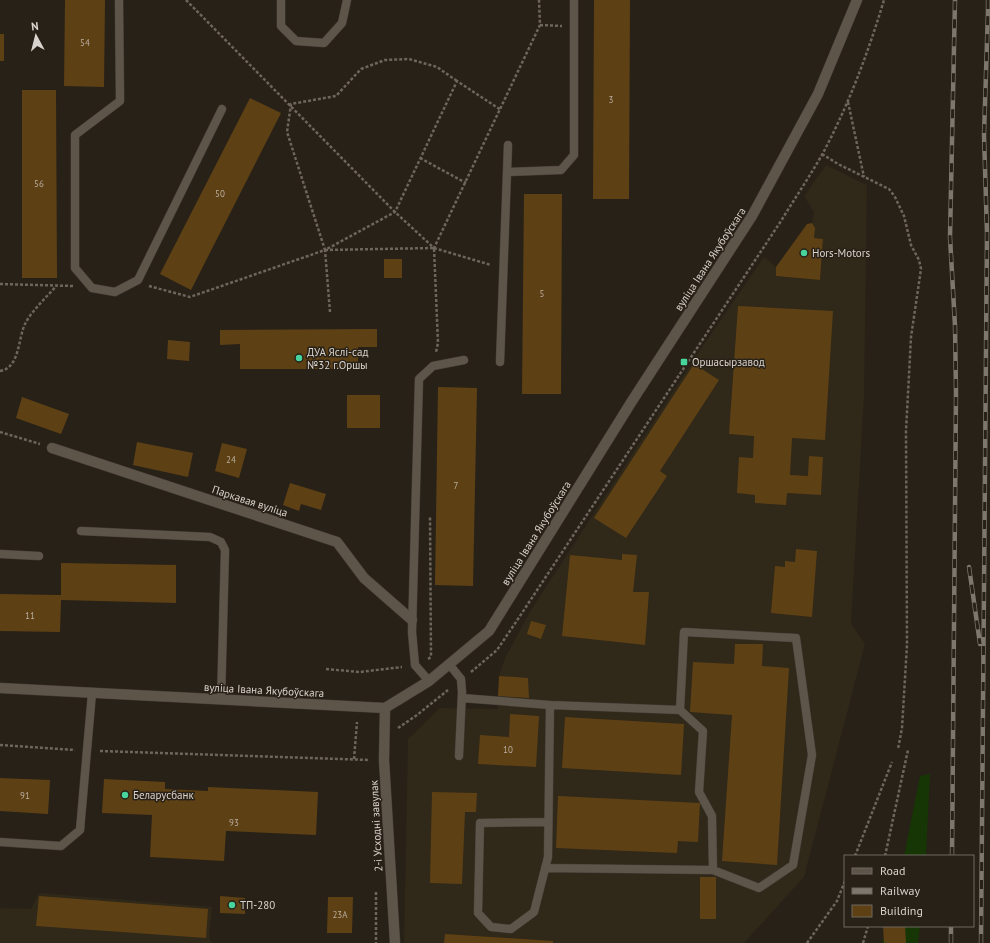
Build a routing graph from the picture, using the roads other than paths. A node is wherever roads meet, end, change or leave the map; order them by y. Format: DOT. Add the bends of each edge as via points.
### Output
graph roads {
  1 [pos="119,0"];
  2 [pos="281,0"];
  3 [pos="347,0"];
  4 [pos="574,0"];
  5 [pos="857,0"];
  6 [pos="222,110"];
  7 [pos="508,145"];
  8 [pos="507,172"];
  9 [pos="464,360"];
  10 [pos="500,362"];
  11 [pos="52,448"];
  12 [pos="81,531"];
  13 [pos="0,554"];
  14 [pos="39,556"];
  15 [pos="412,620"];
  16 [pos="449,664"];
  17 [pos="430,681"];
  18 [pos="0,688"];
  19 [pos="92,693"];
  20 [pos="462,698"];
  21 [pos="221,700"];
  22 [pos="550,705"];
  23 [pos="385,708"];
  24 [pos="680,710"];
  25 [pos="459,756"];
  26 [pos="548,822"];
  27 [pos="0,842"];
  28 [pos="545,868"];
  29 [pos="712,870"];
  30 [pos="395,943"];
  1 -- 6 [label="lane" via="120,101 75,135 75,268 90,287 115,292 138,280"];
  2 -- 3 [label="lane" via="281,26 296,41 324,43 342,23"];
  4 -- 8 [label="lane" via="574,155 561,170"];
  5 -- 16 [label="street, вуліца Івана Якубоўскага" via="818,94 752,216 632,401 489,632"];
  7 -- 8 [label="lane"];
  8 -- 10 [label="lane"];
  9 -- 15 [label="lane" via="433,366 419,379"];
  11 -- 15 [label="street, Паркавая вуліца" via="337,542 364,578"];
  12 -- 21 [label="lane" via="210,537 221,542 225,550"];
  13 -- 14 [label="lane"];
  15 -- 17 [label="lane" via="415,665"];
  16 -- 17 [label="street, вуліца Івана Якубоўскага"];
  16 -- 20 [label="lane" via="461,679"];
  17 -- 23 [label="street, вуліца Івана Якубоўскага"];
  18 -- 19 [label="street, вуліца Івана Якубоўскага"];
  19 -- 21 [label="street, вуліца Івана Якубоўскага"];
  19 -- 27 [label="lane" via="80,830 61,846"];
  20 -- 22 [label="lane"];
  20 -- 25 [label="lane"];
  21 -- 23 [label="street, вуліца Івана Якубоўскага"];
  22 -- 24 [label="lane"];
  22 -- 26 [label="lane"];
  23 -- 30 [label="street, 2-і Усходні завулак" via="384,760"];
  24 -- 29 [label="lane" via="703,731 699,792 712,816"];
  24 -- 29 [label="lane" via="684,632 796,638 812,754 793,865 759,888"];
  26 -- 28 [label="lane" via="548,857"];
  26 -- 28 [label="lane" via="480,823 478,913 491,927 511,929 534,912"];
  28 -- 29 [label="lane"];
}
